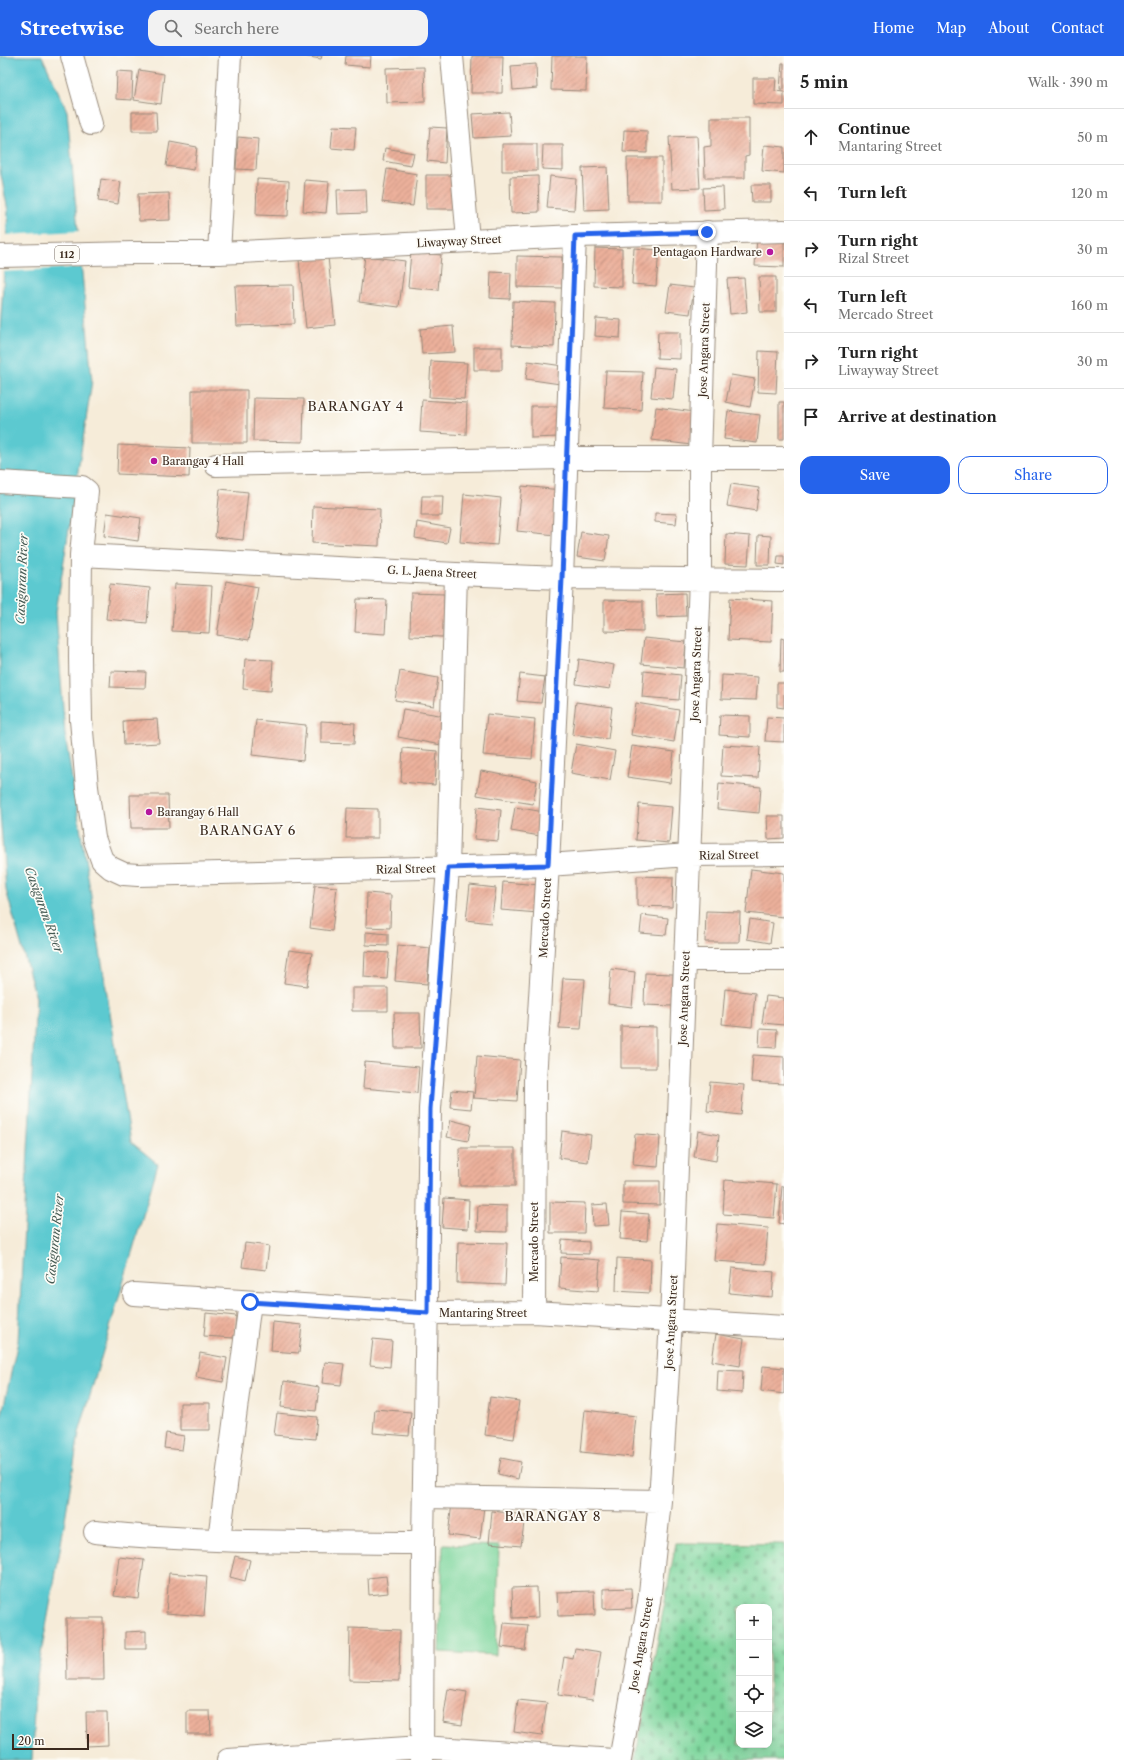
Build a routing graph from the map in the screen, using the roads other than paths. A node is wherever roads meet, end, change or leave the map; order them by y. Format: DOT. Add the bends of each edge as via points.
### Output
graph roads {
  1 [pos="72,56"];
  2 [pos="230,56"];
  3 [pos="452,56"];
  4 [pos="91,124"];
  5 [pos="784,231"];
  6 [pos="707,232"];
  7 [pos="575,236"];
  8 [pos="468,240"];
  9 [pos="219,253"];
  10 [pos="0,256"];
  11 [pos="566,458"];
  12 [pos="700,458"];
  13 [pos="784,458"];
  14 [pos="216,465"];
  15 [pos="0,482"];
  16 [pos="81,554"];
  17 [pos="456,574"];
  18 [pos="562,578"];
  19 [pos="700,579"];
  20 [pos="784,580"];
  21 [pos="784,854"];
  22 [pos="689,856"];
  23 [pos="548,865"];
  24 [pos="448,868"];
  25 [pos="686,960"];
  26 [pos="784,960"];
  27 [pos="134,1294"];
  28 [pos="250,1302"];
  29 [pos="534,1312"];
  30 [pos="428,1313"];
  31 [pos="671,1321"];
  32 [pos="784,1328"];
  33 [pos="424,1497"];
  34 [pos="660,1501"];
  35 [pos="95,1532"];
  36 [pos="219,1539"];
  37 [pos="423,1542"];
  38 [pos="422,1753"];
  39 [pos="228,1760"];
  40 [pos="614,1760"];
  41 [pos="620,1760"];
  1 -- 4 [label="street"];
  2 -- 9 [label="street"];
  3 -- 8 [label="street"];
  5 -- 6 [label="street, Liwayway Street / 112"];
  6 -- 7 [label="street, Liwayway Street / 112"];
  6 -- 12 [label="street, Jose Angara Street"];
  7 -- 8 [label="street, Liwayway Street / 112"];
  7 -- 11 [label="street, Mercado Street"];
  8 -- 9 [label="street, Liwayway Street / 112"];
  9 -- 10 [label="street, Liwayway Street / 112"];
  11 -- 12 [label="street"];
  11 -- 14 [label="street"];
  11 -- 18 [label="street, Mercado Street"];
  12 -- 13 [label="street"];
  12 -- 19 [label="street, Jose Angara Street"];
  15 -- 16 [label="street, Rizal Street" via="78,486 87,491"];
  16 -- 17 [label="street, G. L. Jaena Street"];
  16 -- 24 [label="street, Rizal Street" via="80,720 94,838 102,860 111,868 124,874 138,875"];
  17 -- 18 [label="street, G. L. Jaena Street"];
  17 -- 24 [label="street"];
  18 -- 19 [label="street, G. L. Jaena Street"];
  18 -- 23 [label="street, Mercado Street"];
  19 -- 20 [label="street, G. L. Jaena Street"];
  19 -- 22 [label="street, Jose Angara Street"];
  21 -- 22 [label="street, Rizal Street"];
  22 -- 23 [label="street, Rizal Street"];
  22 -- 25 [label="street, Jose Angara Street"];
  23 -- 24 [label="street, Rizal Street"];
  23 -- 29 [label="street, Mercado Street" via="535,1080"];
  24 -- 30 [label="street" via="430,1109"];
  25 -- 26 [label="street"];
  25 -- 31 [label="street, Jose Angara Street"];
  27 -- 28 [label="street, Mantaring Street"];
  28 -- 30 [label="street, Mantaring Street"];
  28 -- 36 [label="street"];
  29 -- 30 [label="street, Mantaring Street"];
  29 -- 31 [label="street, Mantaring Street"];
  30 -- 33 [label="street"];
  31 -- 32 [label="street, Mantaring Street"];
  31 -- 34 [label="street, Jose Angara Street"];
  33 -- 34 [label="street"];
  33 -- 37 [label="street"];
  34 -- 41 [label="street, Jose Angara Street" via="649,1602"];
  35 -- 36 [label="street" via="144,1537"];
  36 -- 37 [label="street" via="286,1542"];
  37 -- 38 [label="street"];
  38 -- 39 [label="street"];
  38 -- 40 [label="street"];
}
